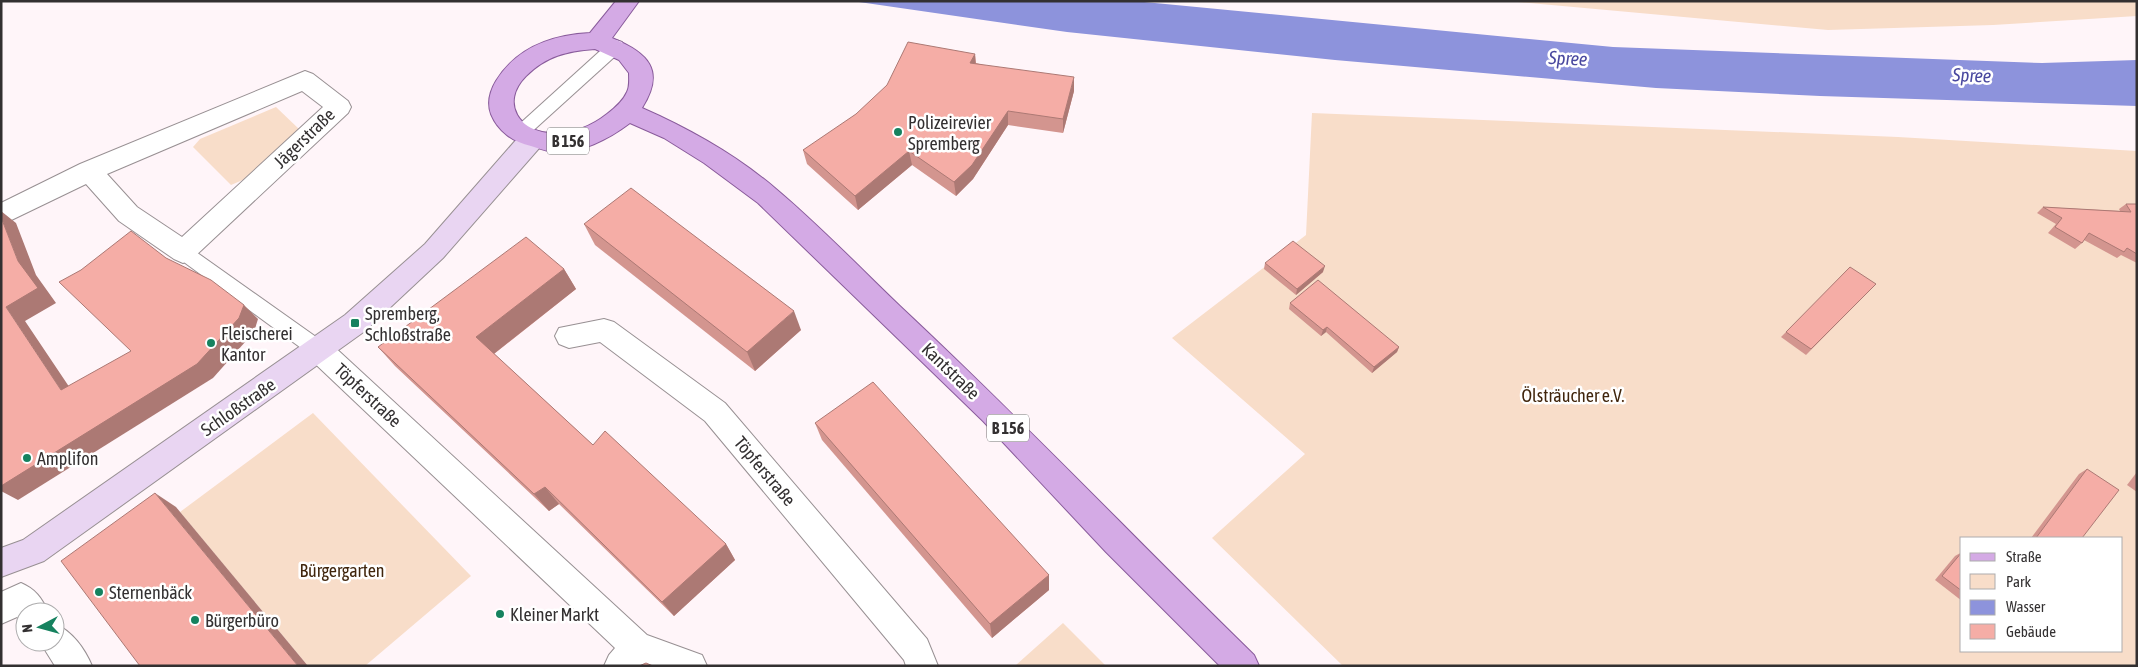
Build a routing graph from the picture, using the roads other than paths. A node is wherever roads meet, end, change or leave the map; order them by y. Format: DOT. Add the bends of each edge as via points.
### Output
graph roads {
  1 [pos="628,1"];
  2 [pos="607,44"];
  3 [pos="629,112"];
  4 [pos="526,136"];
  5 [pos="89,171"];
  6 [pos="1,215"];
  7 [pos="183,252"];
  8 [pos="569,336"];
  9 [pos="319,350"];
  10 [pos="1,563"];
  11 [pos="24,602"];
  12 [pos="1,609"];
  13 [pos="65,652"];
  14 [pos="628,657"];
  15 [pos="76,666"];
  16 [pos="691,666"];
  17 [pos="922,666"];
  18 [pos="1243,666"];
  1 -- 2 [label="main road"];
  2 -- 3 [label="main road, B 156" via="630,54 640,66 643,81 640,96"];
  2 -- 4 [label="lane"];
  2 -- 4 [label="main road" via="576,42 553,47 516,70 504,86 500,102 504,118"];
  3 -- 4 [label="main road, B 156" via="615,125 574,141 552,142"];
  3 -- 18 [label="main road, Kantstraße / B 156" via="673,132 713,156 767,196 993,412"];
  4 -- 9 [label="main road, Schloßstraße" via="434,251 355,323"];
  5 -- 6 [label="street, Jägerstraße"];
  5 -- 7 [label="street" via="128,214"];
  5 -- 7 [label="street, Jägerstraße" via="305,80 339,107"];
  7 -- 9 [label="lane"];
  8 -- 17 [label="street, Töpferstraße" via="604,330 715,412 916,650"];
  9 -- 10 [label="main road, Schloßstraße" via="33,551"];
  9 -- 14 [label="street, Töpferstraße"];
  11 -- 12 [label="street" via="21,598"];
  13 -- 15 [label="street"];
  14 -- 16 [label="street, Töpferstraße"];
}
